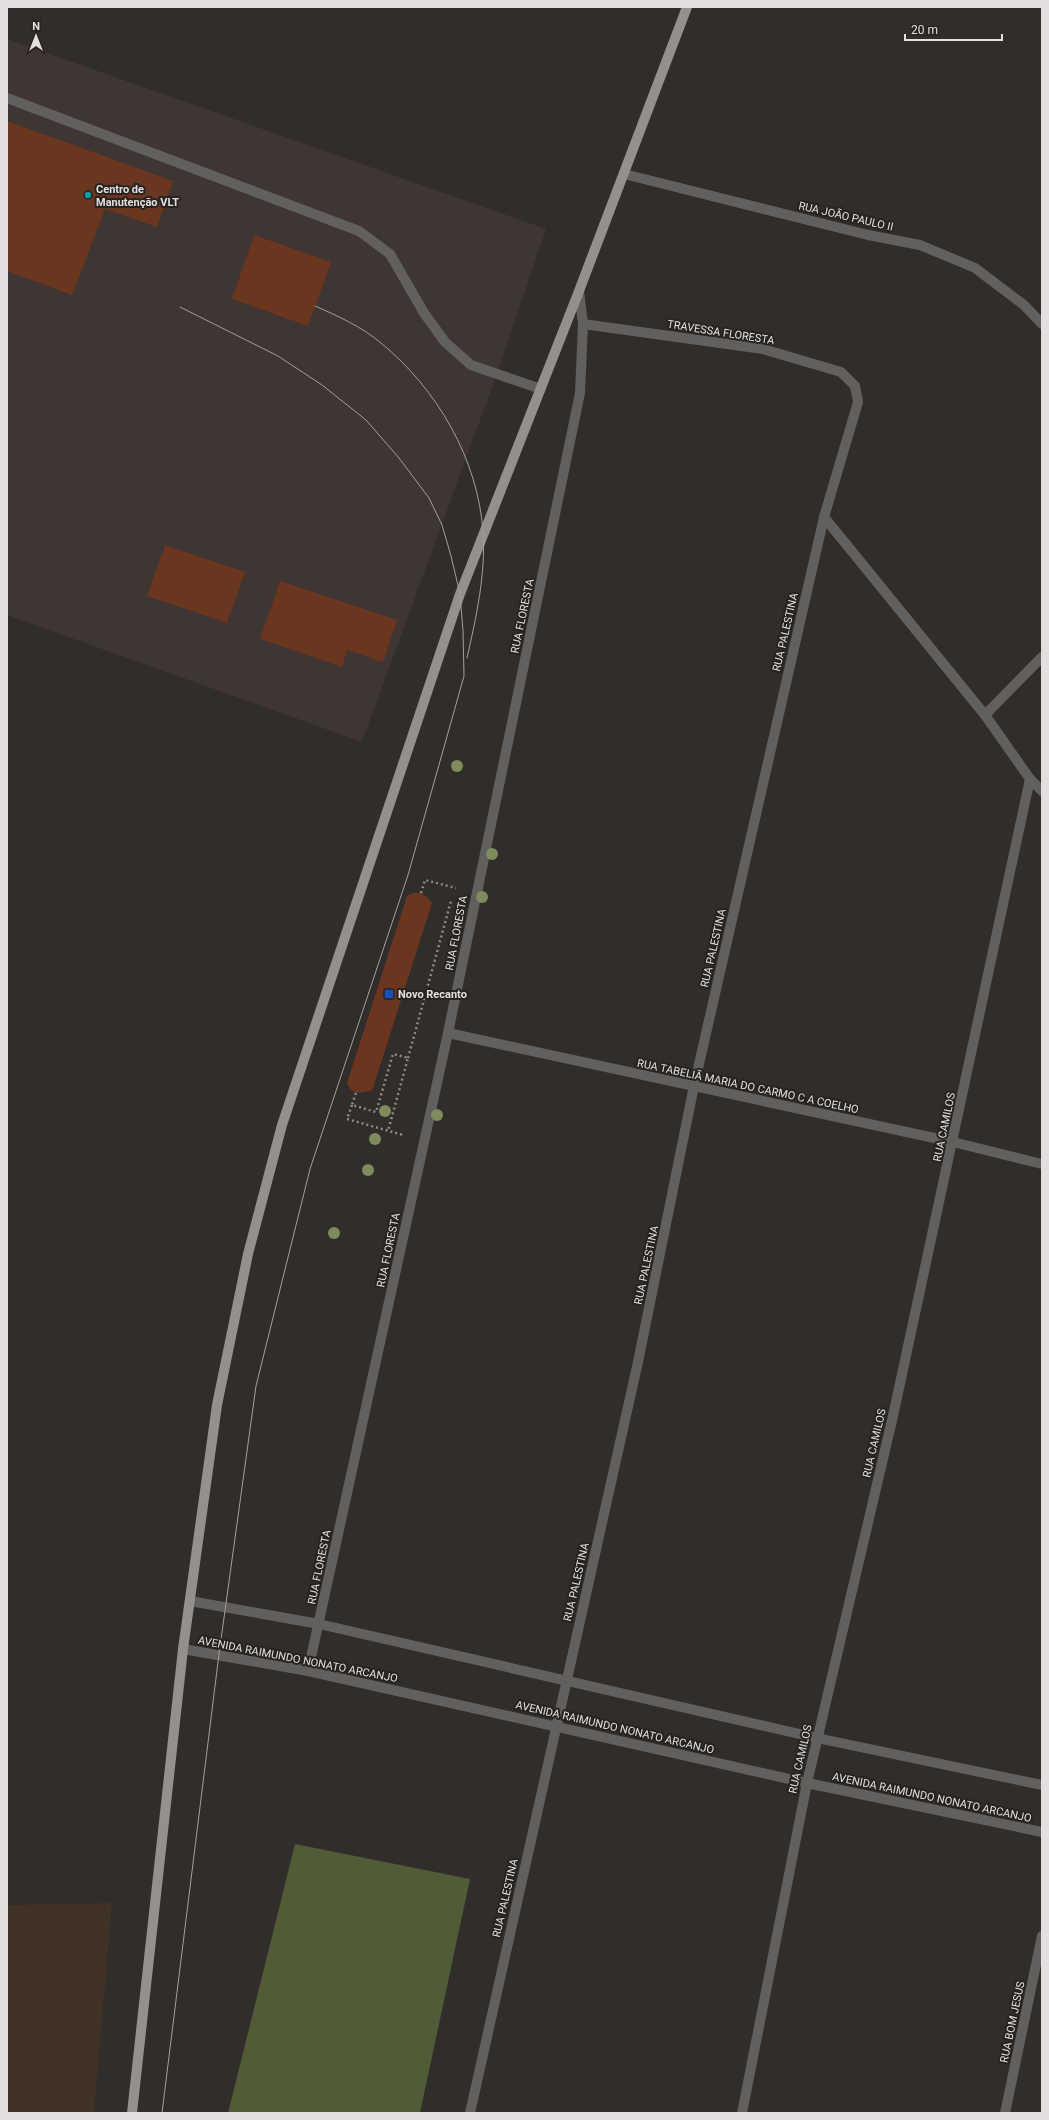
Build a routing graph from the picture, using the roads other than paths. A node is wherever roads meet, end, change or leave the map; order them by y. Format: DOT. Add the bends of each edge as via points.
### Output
graph roads {
  1 [pos="687,7"];
  2 [pos="7,98"];
  3 [pos="624,174"];
  4 [pos="579,291"];
  5 [pos="583,324"];
  6 [pos="1042,324"];
  7 [pos="541,389"];
  8 [pos="852,424"];
  9 [pos="824,517"];
  10 [pos="1042,657"];
  11 [pos="985,715"];
  12 [pos="1030,779"];
  13 [pos="1042,791"];
  14 [pos="448,1033"];
  15 [pos="694,1086"];
  16 [pos="953,1142"];
  17 [pos="1042,1164"];
  18 [pos="190,1601"];
  19 [pos="319,1624"];
  20 [pos="183,1649"];
  21 [pos="308,1671"];
  22 [pos="566,1680"];
  23 [pos="556,1726"];
  24 [pos="817,1738"];
  25 [pos="806,1783"];
  26 [pos="1042,1785"];
  27 [pos="1042,1832"];
  28 [pos="1042,1936"];
  29 [pos="132,2113"];
  30 [pos="470,2113"];
  31 [pos="742,2113"];
  32 [pos="1005,2113"];
  1 -- 3 [label="main road"];
  2 -- 7 [label="street" via="359,231 390,254 444,342 471,365"];
  3 -- 4 [label="main road"];
  3 -- 6 [label="street, RUA JOÃO PAULO II" via="868,235 920,245 975,268 1024,305"];
  4 -- 5 [label="street, RUA FLORESTA"];
  4 -- 7 [label="main road"];
  5 -- 8 [label="street, TRAVESSA FLORESTA" via="762,349 841,372 855,386 858,402"];
  5 -- 14 [label="street, RUA FLORESTA" via="580,393"];
  7 -- 18 [label="main road" via="460,594 282,1125 248,1254 217,1405"];
  8 -- 9 [label="street, RUA PALESTINA"];
  9 -- 11 [label="street"];
  9 -- 15 [label="street, RUA PALESTINA"];
  10 -- 11 [label="street"];
  11 -- 12 [label="street"];
  12 -- 13 [label="street"];
  12 -- 16 [label="street, RUA CAMILOS"];
  14 -- 15 [label="street, RUA TABELIÃ MARIA DO CARMO C A COELHO"];
  14 -- 19 [label="street, RUA FLORESTA"];
  15 -- 16 [label="street, RUA TABELIÃ MARIA DO CARMO C A COELHO"];
  15 -- 22 [label="street, RUA PALESTINA" via="638,1362"];
  16 -- 17 [label="street, RUA TABELIÃ MARIA DO CARMO C A COELHO"];
  16 -- 24 [label="street, RUA CAMILOS" via="893,1416"];
  18 -- 19 [label="street"];
  18 -- 20 [label="main road"];
  19 -- 21 [label="street, RUA FLORESTA"];
  19 -- 22 [label="street"];
  20 -- 21 [label="street, AVENIDA RAIMUNDO NONATO ARCANJO"];
  20 -- 29 [label="main road"];
  21 -- 23 [label="street, AVENIDA RAIMUNDO NONATO ARCANJO"];
  22 -- 23 [label="street, RUA PALESTINA"];
  22 -- 24 [label="street"];
  23 -- 25 [label="street, AVENIDA RAIMUNDO NONATO ARCANJO"];
  23 -- 30 [label="street, RUA PALESTINA"];
  24 -- 25 [label="street, RUA CAMILOS"];
  24 -- 26 [label="street"];
  25 -- 27 [label="street, AVENIDA RAIMUNDO NONATO ARCANJO"];
  25 -- 31 [label="street, RUA CAMILOS"];
  28 -- 32 [label="street, RUA BOM JESUS"];
}
